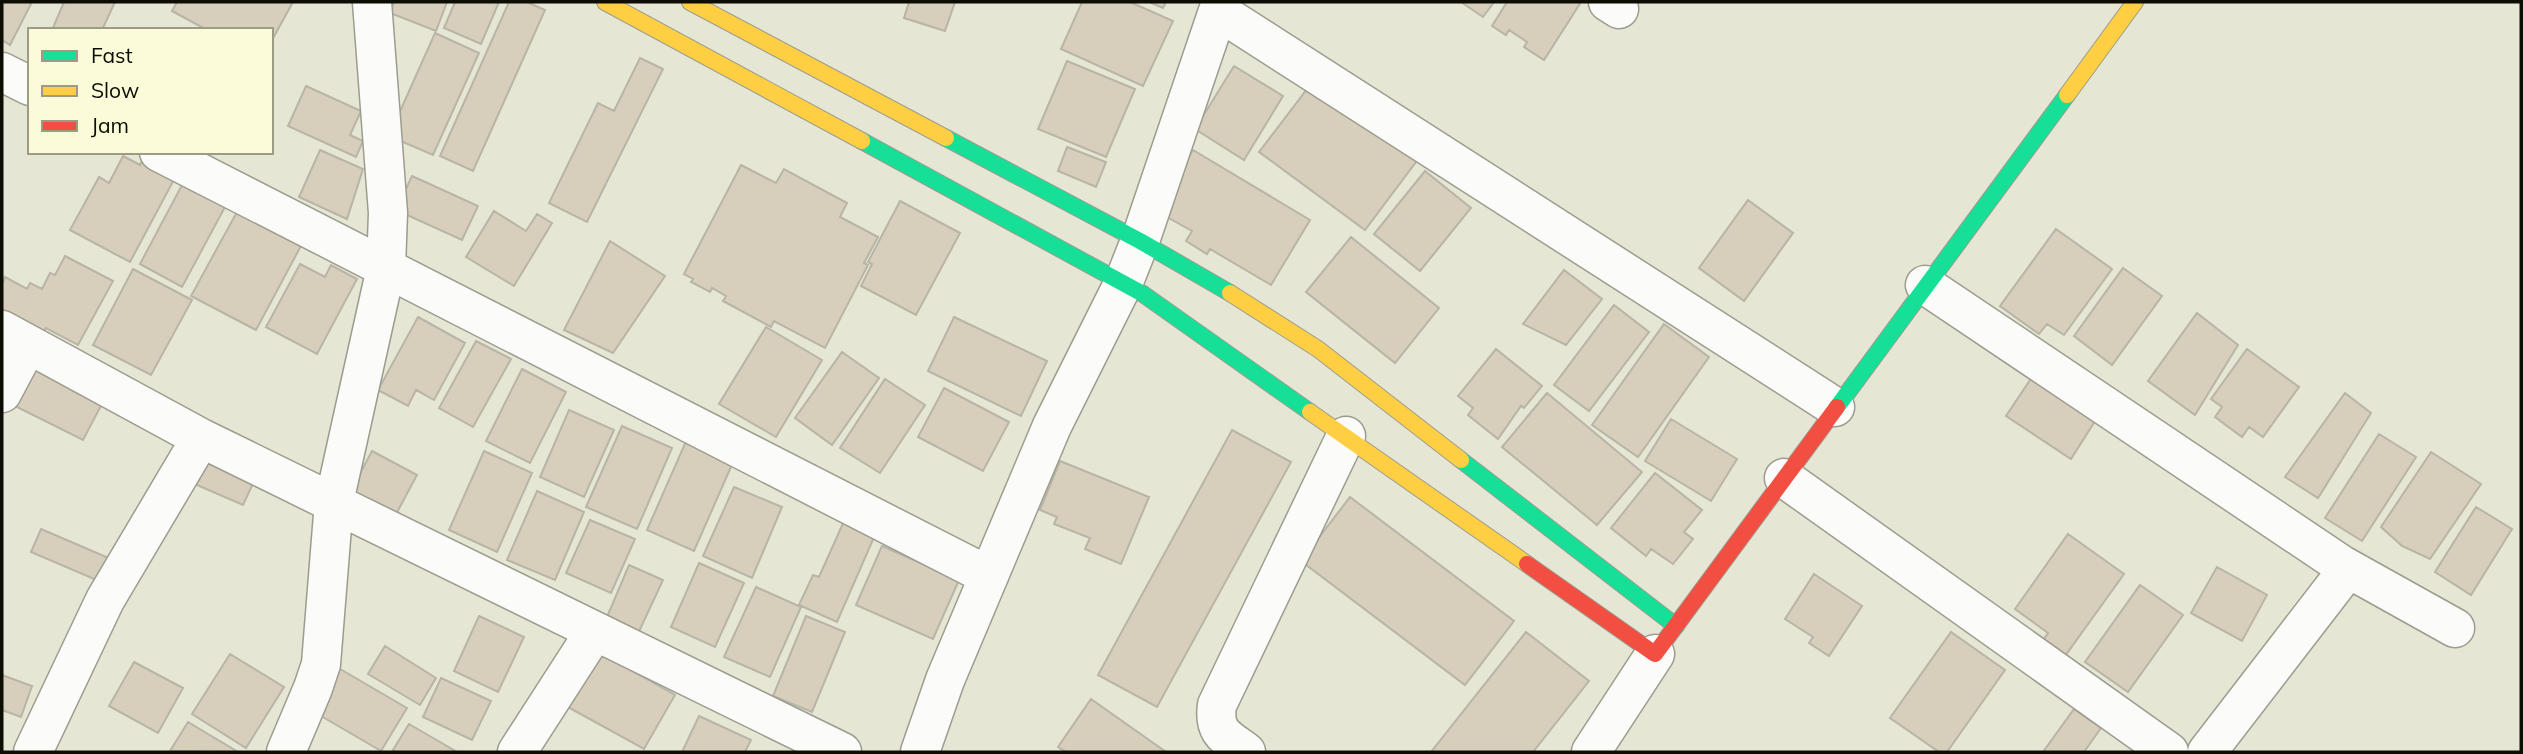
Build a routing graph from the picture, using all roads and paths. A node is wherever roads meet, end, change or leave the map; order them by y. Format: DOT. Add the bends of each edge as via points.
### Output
graph roads {
  1 [pos="372,2"];
  2 [pos="605,2"];
  3 [pos="690,2"];
  4 [pos="2135,2"];
  5 [pos="1220,7"];
  6 [pos="757,37"];
  7 [pos="2,72"];
  8 [pos="742,76"];
  9 [pos="28,85"];
  10 [pos="163,154"];
  11 [pos="1140,241"];
  12 [pos="386,268"];
  13 [pos="1123,284"];
  14 [pos="1925,285"];
  15 [pos="15,337"];
  16 [pos="2,393"];
  17 [pos="1835,407"];
  18 [pos="1346,436"];
  19 [pos="201,438"];
  20 [pos="1784,478"];
  21 [pos="334,502"];
  22 [pos="2348,569"];
  23 [pos="989,576"];
  24 [pos="2455,628"];
  25 [pos="595,631"];
  26 [pos="1666,640"];
  27 [pos="797,743"];
  28 [pos="33,752"];
  29 [pos="286,752"];
  30 [pos="517,752"];
  31 [pos="842,752"];
  32 [pos="920,752"];
  33 [pos="1246,752"];
  34 [pos="1591,752"];
  35 [pos="2169,752"];
  36 [pos="2207,752"];
  1 -- 12 [label="street" via="388,212"];
  2 -- 8 [label="street"];
  3 -- 6 [label="street"];
  4 -- 14 [label="street"];
  5 -- 11 [label="street"];
  5 -- 17 [label="street"];
  6 -- 8 [label="street"];
  6 -- 11 [label="street"];
  7 -- 9 [label="street"];
  8 -- 13 [label="street"];
  10 -- 12 [label="street"];
  11 -- 13 [label="street"];
  11 -- 26 [label="street" via="1318,349"];
  12 -- 21 [label="street"];
  12 -- 23 [label="street"];
  13 -- 18 [label="street"];
  13 -- 23 [label="street" via="1052,426"];
  14 -- 17 [label="street"];
  14 -- 22 [label="street"];
  15 -- 16 [label="street"];
  15 -- 19 [label="street"];
  17 -- 20 [label="street"];
  18 -- 26 [label="street"];
  18 -- 33 [label="street" via="1217,705 1218,729"];
  19 -- 21 [label="street"];
  19 -- 28 [label="street" via="105,600"];
  20 -- 26 [label="street"];
  20 -- 35 [label="street"];
  21 -- 25 [label="street"];
  21 -- 29 [label="street" via="321,664"];
  22 -- 24 [label="street"];
  22 -- 36 [label="street"];
  23 -- 32 [label="street"];
  25 -- 27 [label="street"];
  25 -- 30 [label="street"];
  26 -- 34 [label="street"];
  27 -- 31 [label="street"];
}
